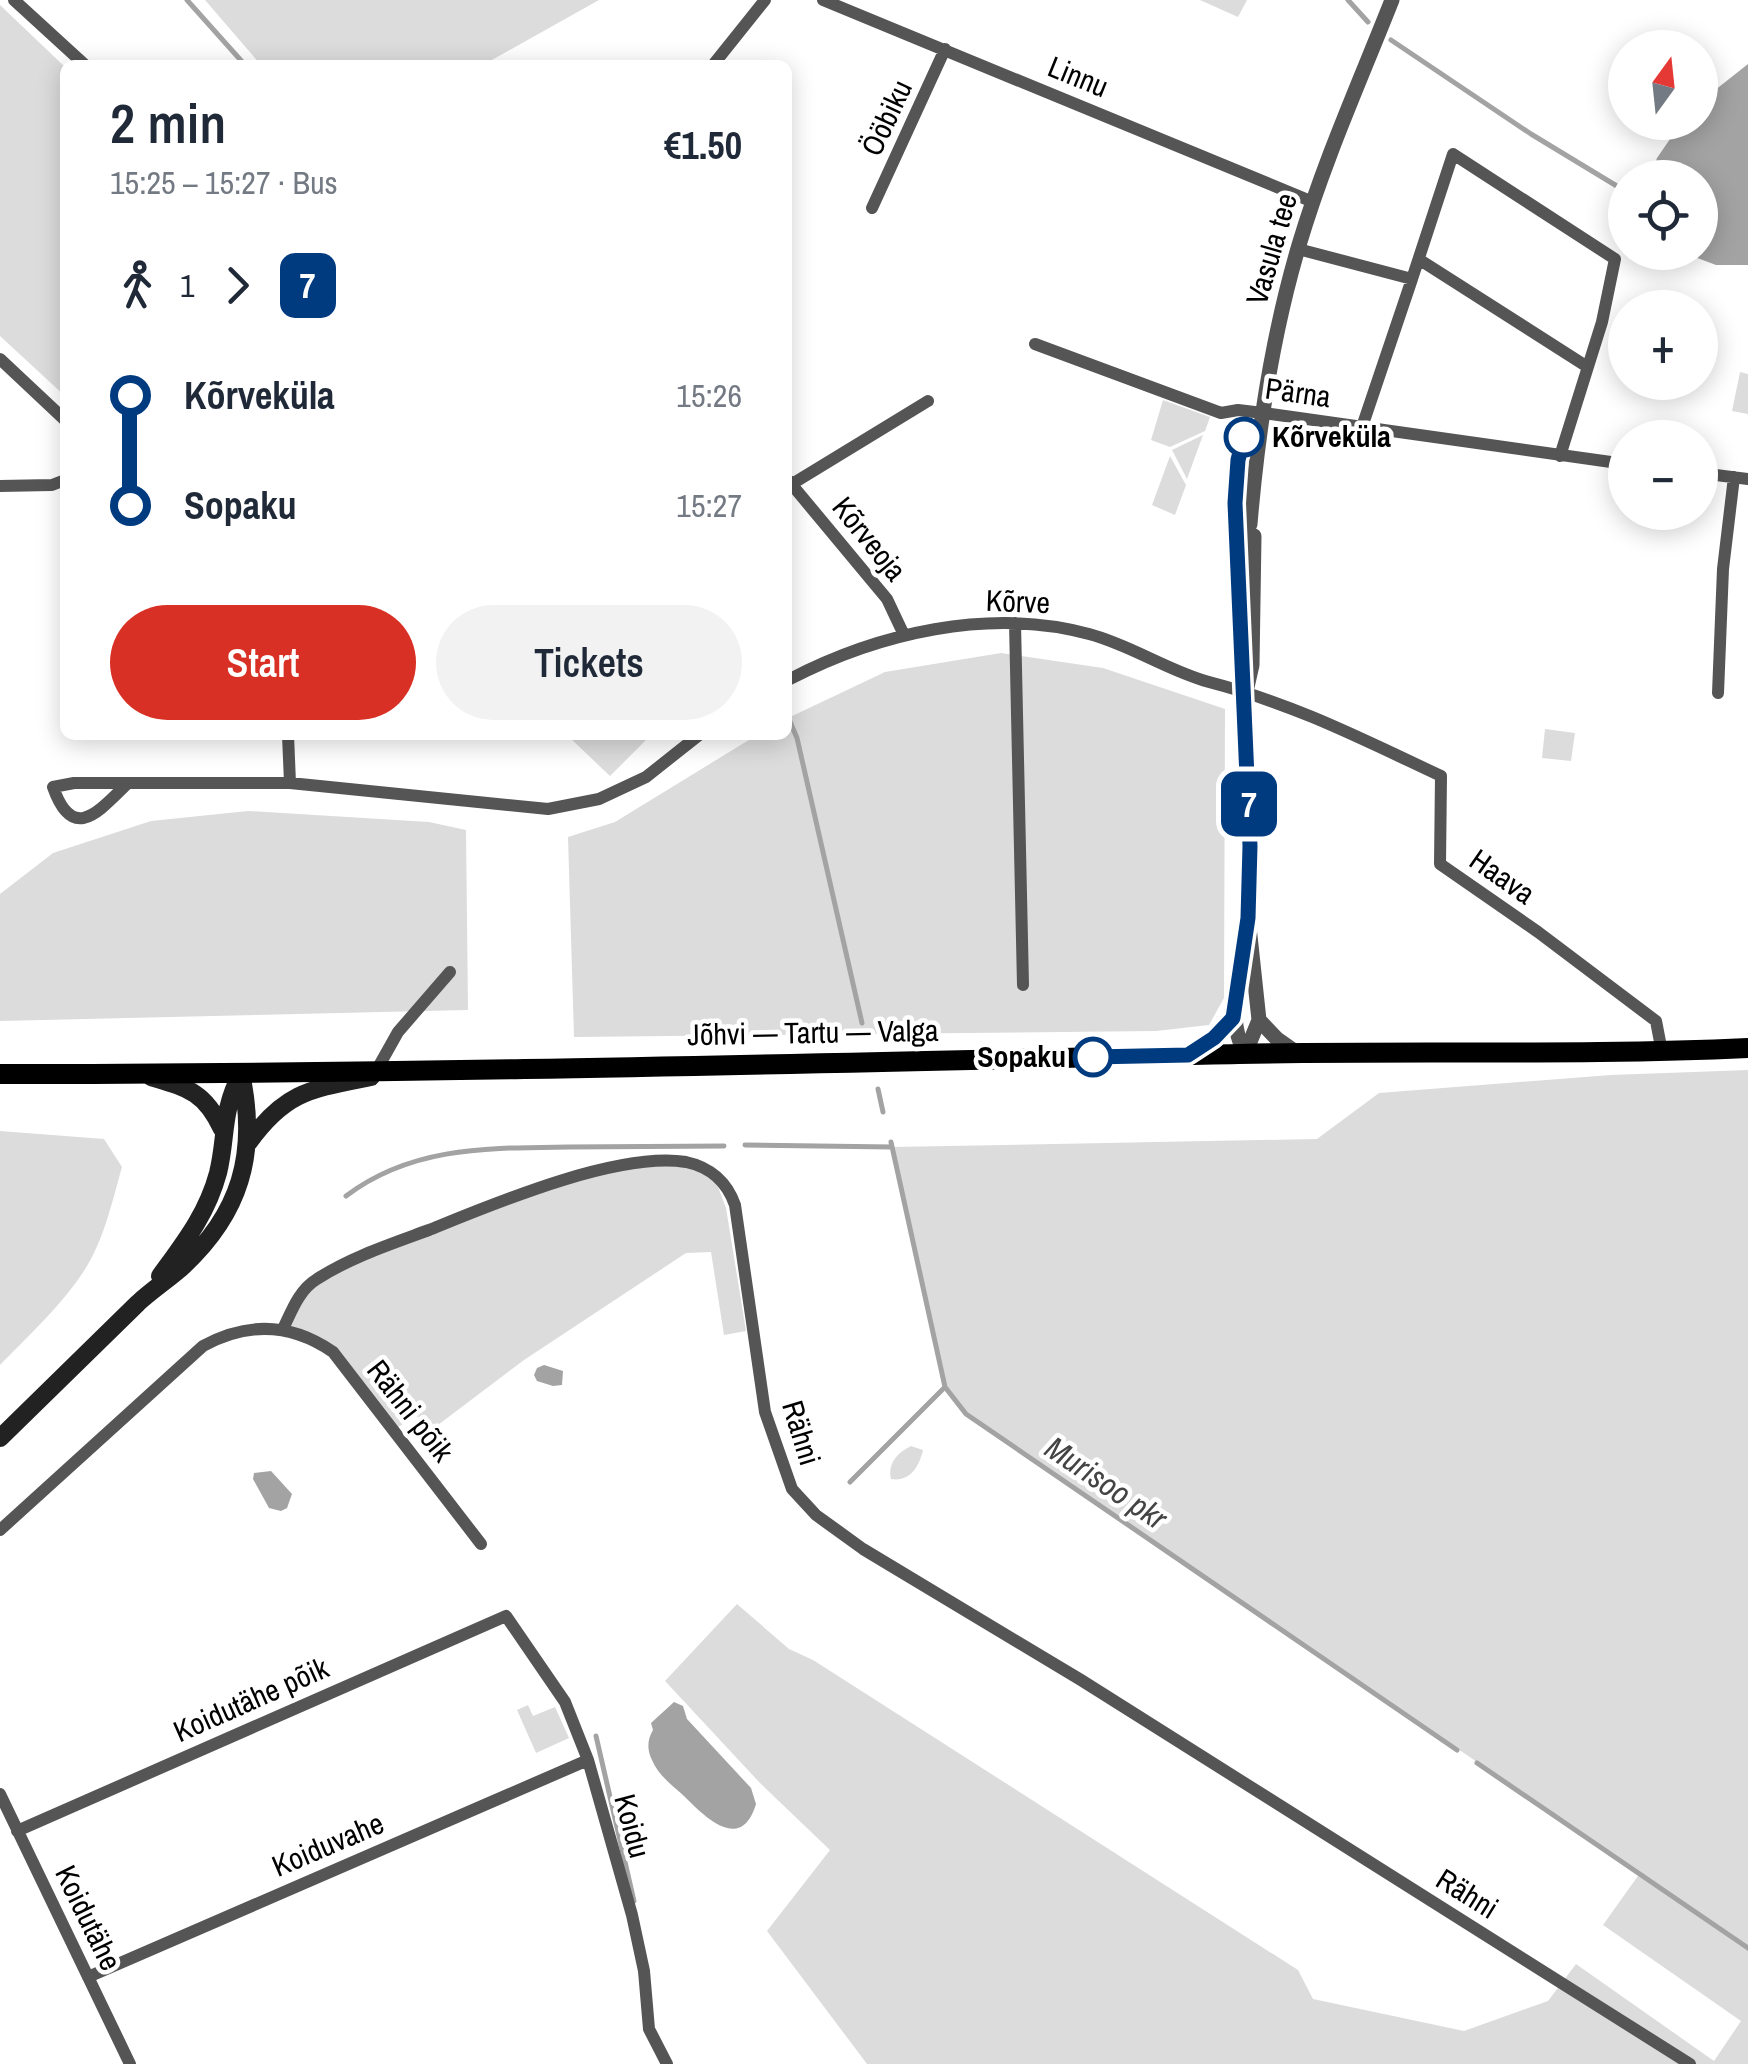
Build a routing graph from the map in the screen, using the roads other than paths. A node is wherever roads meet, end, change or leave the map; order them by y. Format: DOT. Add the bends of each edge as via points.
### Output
graph roads {
  1 [pos="14,0"];
  2 [pos="765,0"];
  3 [pos="823,0"];
  4 [pos="1392,0"];
  5 [pos="945,49"];
  6 [pos="80,60"];
  7 [pos="718,60"];
  8 [pos="1313,202"];
  9 [pos="872,208"];
  10 [pos="1298,248"];
  11 [pos="1420,260"];
  12 [pos="1412,279"];
  13 [pos="1035,344"];
  14 [pos="0,359"];
  15 [pos="1586,366"];
  16 [pos="928,402"];
  17 [pos="1261,412"];
  18 [pos="60,415"];
  19 [pos="1362,427"];
  20 [pos="1560,456"];
  21 [pos="1608,462"];
  22 [pos="1741,478"];
  23 [pos="792,481"];
  24 [pos="60,482"];
  25 [pos="792,484"];
  26 [pos="0,486"];
  27 [pos="1015,623"];
  28 [pos="904,634"];
  29 [pos="792,678"];
  30 [pos="1246,691"];
  31 [pos="1718,693"];
  32 [pos="288,740"];
  33 [pos="693,740"];
  34 [pos="128,783"];
  35 [pos="290,783"];
  36 [pos="1248,918"];
  37 [pos="450,972"];
  38 [pos="1023,986"];
  39 [pos="1233,1018"];
  40 [pos="1259,1020"];
  41 [pos="1748,1048"];
  42 [pos="1662,1052"];
  43 [pos="1246,1054"];
  44 [pos="1298,1054"];
  45 [pos="1188,1055"];
  46 [pos="385,1072"];
  47 [pos="0,1074"];
  48 [pos="140,1074"];
  49 [pos="240,1074"];
  50 [pos="223,1130"];
  51 [pos="249,1142"];
  52 [pos="145,1297"];
  53 [pos="284,1329"];
  54 [pos="0,1438"];
  55 [pos="0,1530"];
  56 [pos="481,1544"];
  57 [pos="506,1616"];
  58 [pos="588,1760"];
  59 [pos="0,1794"];
  60 [pos="17,1830"];
  61 [pos="88,1976"];
  62 [pos="130,2064"];
  63 [pos="667,2064"];
  64 [pos="1690,2064"];
  1 -- 6 [label="street"];
  2 -- 7 [label="street"];
  3 -- 5 [label="street, Linnu"];
  4 -- 8 [label="street, Vasula tee"];
  5 -- 8 [label="street, Linnu"];
  5 -- 9 [label="street, Ööbiku"];
  8 -- 10 [label="street, Vasula tee"];
  10 -- 12 [label="street"];
  10 -- 17 [label="street, Vasula tee"];
  11 -- 12 [label="street"];
  11 -- 15 [label="street"];
  11 -- 15 [label="street" via="1453,154 1615,259"];
  12 -- 19 [label="street"];
  13 -- 17 [label="street, Pärna" via="1221,413"];
  14 -- 18 [label="street"];
  15 -- 20 [label="street"];
  16 -- 23 [label="street"];
  17 -- 19 [label="street, Pärna"];
  17 -- 30 [label="street, Vasula tee" via="1240,586"];
  19 -- 20 [label="street, Pärna"];
  20 -- 21 [label="street, Pärna"];
  22 -- 31 [label="street" via="1723,570"];
  24 -- 26 [label="street"];
  25 -- 28 [label="street, Kõrveoja" via="887,600"];
  27 -- 28 [label="street, Kõrve"];
  27 -- 30 [label="street, Kõrve" via="1089,634"];
  27 -- 38 [label="street"];
  28 -- 29 [label="street, Kõrve"];
  30 -- 36 [label="street, Vasula tee"];
  30 -- 42 [label="street, Haava" via="1441,776 1440,864 1656,1021"];
  32 -- 35 [label="street"];
  33 -- 35 [label="street" via="646,776 599,799 548,809"];
  34 -- 34 [label="street" via="53,787 60,808 86,819"];
  34 -- 35 [label="street"];
  36 -- 39 [label="street, Vasula tee"];
  36 -- 40 [label="street, Vasula tee"];
  37 -- 46 [label="street" via="398,1032"];
  39 -- 43 [label="street, Vasula tee"];
  39 -- 45 [label="street"];
  40 -- 43 [label="street, Vasula tee"];
  40 -- 44 [label="street"];
  41 -- 42 [label="highway, Jõhvi — Tartu — Valga"];
  42 -- 44 [label="highway, Jõhvi — Tartu — Valga"];
  43 -- 44 [label="highway, Jõhvi — Tartu — Valga"];
  43 -- 45 [label="highway, Jõhvi — Tartu — Valga"];
  45 -- 46 [label="highway, Jõhvi — Tartu — Valga"];
  46 -- 49 [label="highway, Jõhvi — Tartu — Valga"];
  46 -- 51 [label="main road" via="284,1102"];
  47 -- 48 [label="highway, Jõhvi — Tartu — Valga"];
  48 -- 49 [label="highway, Jõhvi — Tartu — Valga"];
  48 -- 50 [label="main road" via="205,1099"];
  49 -- 50 [label="main road"];
  49 -- 51 [label="main road"];
  50 -- 52 [label="main road" via="218,1172 201,1219"];
  51 -- 52 [label="main road" via="241,1181 223,1218 181,1268"];
  52 -- 54 [label="main road"];
  53 -- 55 [label="street" via="247,1329 203,1346"];
  53 -- 56 [label="street, Rähni põik" via="332,1352"];
  53 -- 64 [label="street, Rähni" via="314,1280 493,1204 570,1178 649,1162 687,1162 712,1171 735,1205 772,1440 792,1490 816,1515"];
  57 -- 58 [label="street, Koidu" via="565,1702"];
  57 -- 60 [label="street, Koidutähe põik"];
  58 -- 61 [label="street, Koiduvahe"];
  58 -- 63 [label="street, Koidu" via="632,1916 649,2029"];
  59 -- 60 [label="street, Koidutähe"];
  60 -- 61 [label="street, Koidutähe"];
  61 -- 62 [label="street, Koidutähe"];
}
